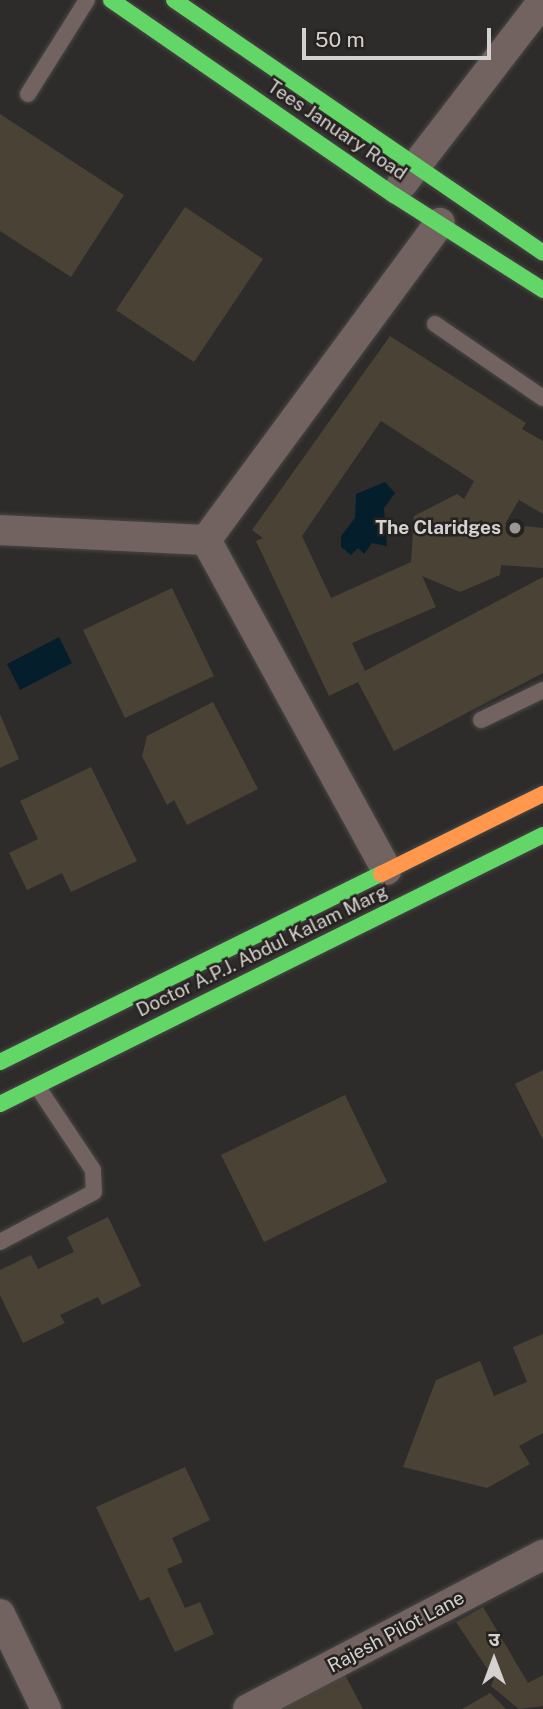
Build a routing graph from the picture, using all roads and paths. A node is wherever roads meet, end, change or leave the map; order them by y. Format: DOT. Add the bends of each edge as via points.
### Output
graph roads {
  1 [pos="87,0"];
  2 [pos="111,0"];
  3 [pos="174,0"];
  4 [pos="543,1"];
  5 [pos="28,94"];
  6 [pos="415,167"];
  7 [pos="394,195"];
  8 [pos="440,223"];
  9 [pos="543,253"];
  10 [pos="543,290"];
  11 [pos="435,324"];
  12 [pos="543,398"];
  13 [pos="0,530"];
  14 [pos="206,540"];
  15 [pos="543,690"];
  16 [pos="481,720"];
  17 [pos="543,794"];
  18 [pos="543,835"];
  19 [pos="387,870"];
  20 [pos="0,1062"];
  21 [pos="37,1086"];
  22 [pos="0,1104"];
  23 [pos="0,1242"];
  24 [pos="543,1555"];
  25 [pos="0,1614"];
  26 [pos="46,1709"];
  27 [pos="248,1709"];
  1 -- 5 [label="lane"];
  2 -- 7 [label="main road, Tees January Road"];
  3 -- 6 [label="main road, Tees January Road"];
  4 -- 6 [label="street"];
  6 -- 7 [label="street"];
  6 -- 9 [label="main road, Tees January Road"];
  7 -- 8 [label="main road, Tees January Road"];
  8 -- 10 [label="main road, Tees January Road"];
  8 -- 14 [label="street"];
  11 -- 12 [label="lane"];
  13 -- 14 [label="street"];
  14 -- 19 [label="street"];
  15 -- 16 [label="lane"];
  17 -- 19 [label="main road, Doctor A.P.J. Abdul Kalam Marg"];
  18 -- 21 [label="main road, Doctor A.P.J. Abdul Kalam Marg"];
  19 -- 20 [label="main road, Doctor A.P.J. Abdul Kalam Marg"];
  21 -- 22 [label="main road, Doctor A.P.J. Abdul Kalam Marg"];
  21 -- 23 [label="lane" via="96,1181 85,1201"];
  24 -- 27 [label="street, Rajesh Pilot Lane"];
  25 -- 26 [label="street"];
}
